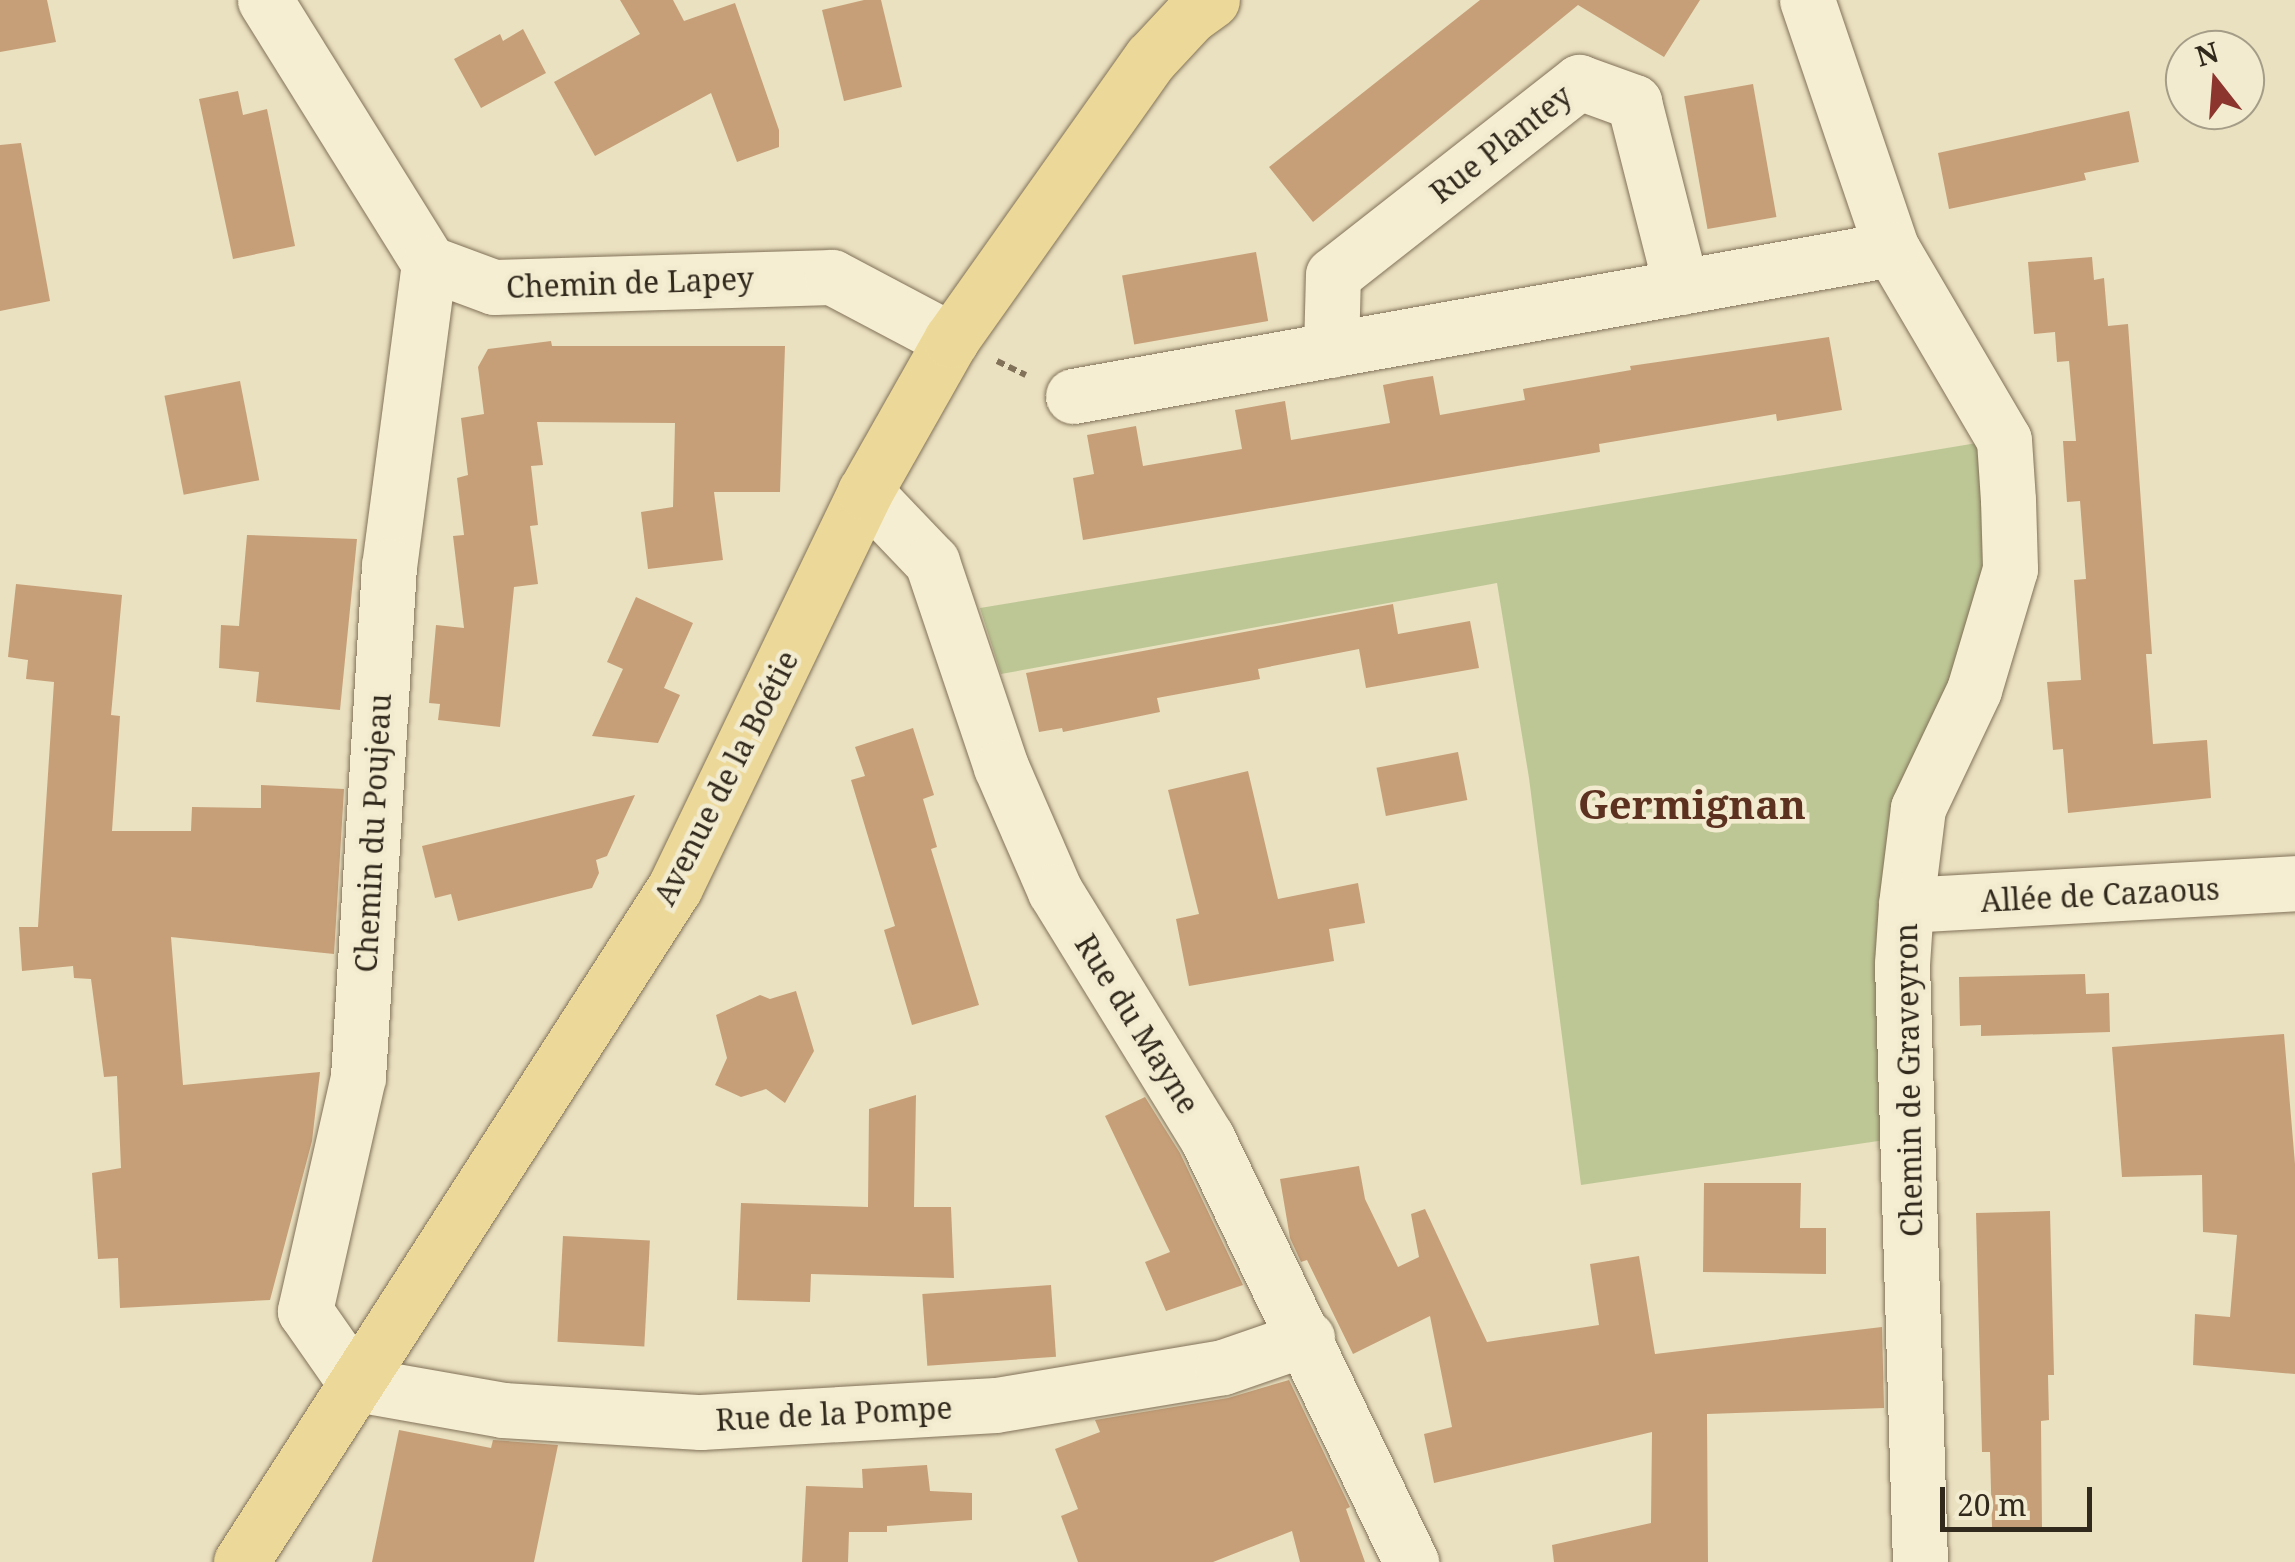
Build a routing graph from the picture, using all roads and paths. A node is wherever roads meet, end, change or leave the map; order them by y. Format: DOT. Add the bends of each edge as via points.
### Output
graph roads {
  1 [pos="265,0"];
  2 [pos="1212,0"];
  3 [pos="1807,0"];
  4 [pos="1892,249"];
  5 [pos="429,263"];
  6 [pos="1681,287"];
  7 [pos="951,340"];
  8 [pos="1330,350"];
  9 [pos="1073,396"];
  10 [pos="866,492"];
  11 [pos="2295,883"];
  12 [pos="1906,905"];
  13 [pos="1307,1338"];
  14 [pos="356,1384"];
  15 [pos="241,1562"];
  16 [pos="1411,1562"];
  17 [pos="1920,1562"];
  1 -- 5 [label="street"];
  2 -- 7 [label="main road, Avenue de la Boétie" via="1151,58"];
  3 -- 4 [label="street, Chemin de Graveyron"];
  4 -- 6 [label="street"];
  4 -- 12 [label="street, Chemin de Graveyron" via="2004,440 2010,552 1974,690 1918,808"];
  5 -- 7 [label="street, Chemin de Lapey" via="494,288 832,277"];
  5 -- 14 [label="street, Chemin du Poujeau" via="389,566 358,1077 305,1311"];
  6 -- 8 [label="street"];
  6 -- 8 [label="street, Rue Plantey" via="1634,102 1579,82 1333,275"];
  7 -- 9 [label="path"];
  7 -- 10 [label="main road, Avenue de la Boétie"];
  8 -- 9 [label="street"];
  10 -- 13 [label="street, Rue du Mayne" via="932,562 1002,767 1054,891 1208,1138"];
  10 -- 14 [label="main road, Avenue de la Boétie" via="676,887"];
  11 -- 12 [label="street, Allée de Cazaous"];
  12 -- 17 [label="street, Chemin de Graveyron" via="1902,964"];
  13 -- 14 [label="street, Rue de la Pompe" via="1223,1367 996,1405 701,1422 504,1410"];
  13 -- 16 [label="street, Rue du Mayne"];
  14 -- 15 [label="main road, Avenue de la Boétie"];
}
